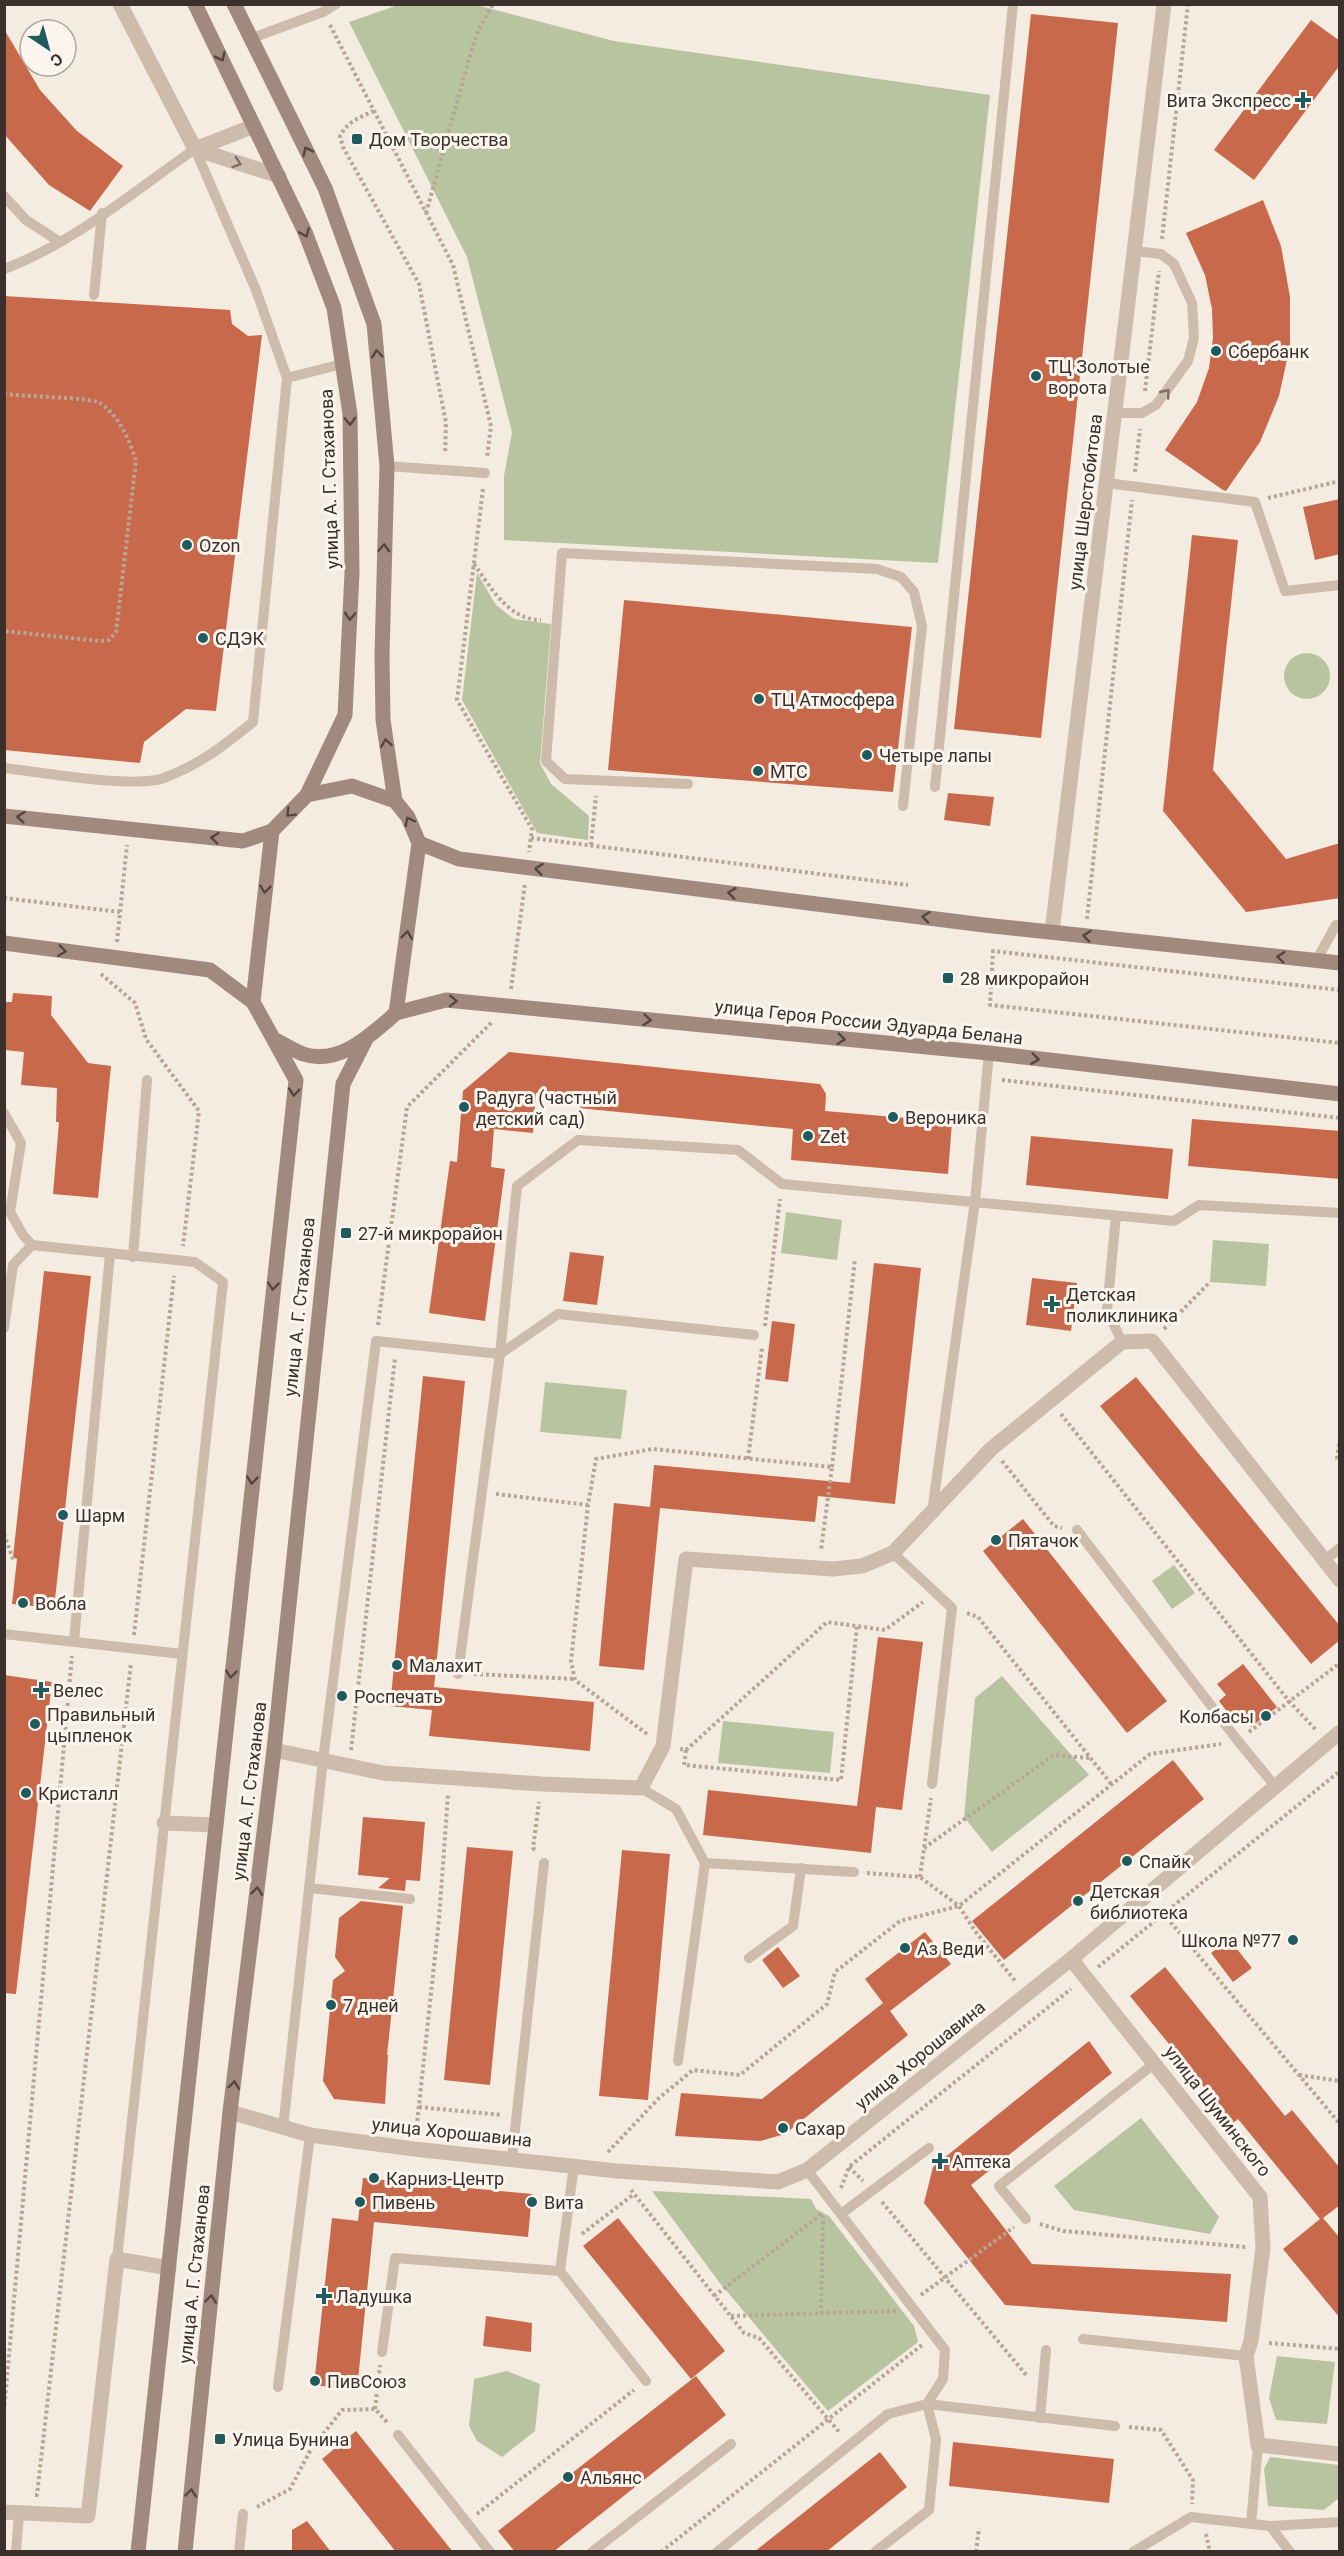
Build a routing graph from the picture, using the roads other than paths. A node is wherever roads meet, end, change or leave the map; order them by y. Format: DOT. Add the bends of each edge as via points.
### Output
graph roads {
  1 [pos="120,4"];
  2 [pos="195,4"];
  3 [pos="234,4"];
  4 [pos="336,4"];
  5 [pos="1013,4"];
  6 [pos="1164,4"];
  7 [pos="252,38"];
  8 [pos="254,126"];
  9 [pos="195,149"];
  10 [pos="279,177"];
  11 [pos="4,196"];
  12 [pos="102,213"];
  13 [pos="60,242"];
  14 [pos="1135,251"];
  15 [pos="4,269"];
  16 [pos="94,296"];
  17 [pos="342,364"];
  18 [pos="287,378"];
  19 [pos="1115,413"];
  20 [pos="387,466"];
  21 [pos="485,473"];
  22 [pos="1107,483"];
  23 [pos="1340,585"];
  24 [pos="4,768"];
  25 [pos="688,784"];
  26 [pos="935,787"];
  27 [pos="307,795"];
  28 [pos="395,801"];
  29 [pos="903,806"];
  30 [pos="4,816"];
  31 [pos="272,831"];
  32 [pos="418,843"];
  33 [pos="1340,925"];
  34 [pos="1052,932"];
  35 [pos="4,943"];
  36 [pos="1316,961"];
  37 [pos="1340,963"];
  38 [pos="253,1002"];
  39 [pos="396,1013"];
  40 [pos="274,1039"];
  41 [pos="366,1039"];
  42 [pos="989,1053"];
  43 [pos="147,1080"];
  44 [pos="1340,1094"];
  45 [pos="4,1113"];
  46 [pos="975,1202"];
  47 [pos="1340,1213"];
  48 [pos="1116,1216"];
  49 [pos="32,1245"];
  50 [pos="110,1254"];
  51 [pos="133,1257"];
  52 [pos="4,1328"];
  53 [pos="754,1335"];
  54 [pos="1122,1342"];
  55 [pos="500,1354"];
  56 [pos="932,1512"];
  57 [pos="1077,1530"];
  58 [pos="1340,1548"];
  59 [pos="893,1553"];
  60 [pos="1323,1561"];
  61 [pos="1340,1581"];
  62 [pos="4,1634"];
  63 [pos="74,1641"];
  64 [pos="182,1654"];
  65 [pos="458,1674"];
  66 [pos="1334,1737"];
  67 [pos="274,1750"];
  68 [pos="323,1760"];
  69 [pos="932,1784"];
  70 [pos="1275,1786"];
  71 [pos="641,1788"];
  72 [pos="164,1822"];
  73 [pos="215,1826"];
  74 [pos="544,1863"];
  75 [pos="705,1863"];
  76 [pos="801,1868"];
  77 [pos="854,1872"];
  78 [pos="310,1888"];
  79 [pos="410,1899"];
  80 [pos="749,1958"];
  81 [pos="1071,1959"];
  82 [pos="678,2061"];
  83 [pos="1155,2063"];
  84 [pos="231,2112"];
  85 [pos="283,2128"];
  86 [pos="310,2135"];
  87 [pos="929,2148"];
  88 [pos="512,2158"];
  89 [pos="574,2165"];
  90 [pos="807,2170"];
  91 [pos="838,2209"];
  92 [pos="1026,2219"];
  93 [pos="117,2259"];
  94 [pos="169,2268"];
  95 [pos="560,2271"];
  96 [pos="1083,2339"];
  97 [pos="1248,2349"];
  98 [pos="1046,2350"];
  99 [pos="382,2352"];
  100 [pos="646,2380"];
  101 [pos="278,2387"];
  102 [pos="927,2404"];
  103 [pos="1041,2418"];
  104 [pos="1115,2426"];
  105 [pos="398,2435"];
  106 [pos="731,2444"];
  107 [pos="1258,2445"];
  108 [pos="1340,2454"];
  109 [pos="12,2513"];
  110 [pos="243,2514"];
  111 [pos="1340,2523"];
  112 [pos="1251,2524"];
  113 [pos="1270,2526"];
  114 [pos="15,2552"];
  115 [pos="138,2552"];
  116 [pos="185,2552"];
  117 [pos="239,2552"];
  118 [pos="490,2552"];
  119 [pos="592,2552"];
  120 [pos="717,2552"];
  121 [pos="875,2552"];
  122 [pos="1133,2552"];
  123 [pos="1290,2552"];
  1 -- 9 [label="street"];
  2 -- 8 [label="main road, улица А. Г. Стаханова, one-way"];
  3 -- 7 [label="main road"];
  4 -- 7 [label="lane"];
  5 -- 26 [label="lane"];
  6 -- 14 [label="street, улица Шерстобитова"];
  20 -- 7 [label="main road, one-way" via="374,324 324,188"];
  8 -- 9 [label="street"];
  8 -- 10 [label="main road, улица А. Г. Стаханова"];
  9 -- 10 [label="street, one-way"];
  9 -- 12 [label="lane"];
  9 -- 18 [label="lane" via="256,290"];
  10 -- 17 [label="main road, улица А. Г. Стаханова, one-way" via="334,308"];
  11 -- 13 [label="lane" via="26,220"];
  12 -- 13 [label="lane"];
  12 -- 16 [label="lane"];
  13 -- 15 [label="lane"];
  14 -- 19 [label="street, улица Шерстобитова"];
  19 -- 14 [label="lane, one-way" via="1142,413 1156,405 1188,361 1194,338 1191,303 1174,264 1161,254"];
  17 -- 18 [label="lane"];
  17 -- 27 [label="main road, улица А. Г. Стаханова, one-way" via="350,414 352,573 345,715"];
  18 -- 24 [label="lane" via="253,722 211,756 162,779 128,781"];
  19 -- 22 [label="street, улица Шерстобитова"];
  20 -- 21 [label="lane"];
  28 -- 20 [label="main road, one-way" via="383,720"];
  22 -- 23 [label="lane" via="1255,502 1285,591"];
  22 -- 34 [label="street, улица Шерстобитова"];
  25 -- 29 [label="lane" via="565,779 546,761 562,553 878,569 901,577 914,592 922,626"];
  27 -- 28 [label="main road" via="352,786"];
  27 -- 31 [label="main road, улица А. Г. Стаханова, one-way"];
  32 -- 28 [label="main road, one-way" via="408,817"];
  31 -- 30 [label="main road, one-way" via="243,841"];
  31 -- 38 [label="main road, one-way"];
  34 -- 32 [label="main road, one-way" via="459,859"];
  39 -- 32 [label="main road, one-way"];
  33 -- 36 [label="lane" via="1336,925"];
  36 -- 34 [label="main road, one-way"];
  35 -- 38 [label="main road, one-way" via="210,970"];
  36 -- 37 [label="main road"];
  38 -- 40 [label="main road, улица А. Г. Стаханова"];
  39 -- 41 [label="main road"];
  39 -- 42 [label="main road, улица Героя России Эдуарда Белана, one-way" via="446,1000"];
  40 -- 41 [label="main road" via="305,1054 335,1056"];
  40 -- 73 [label="main road, улица А. Г. Стаханова, one-way" via="296,1080"];
  41 -- 67 [label="main road, улица А. Г. Стаханова" via="342,1084"];
  42 -- 44 [label="main road, улица Героя России Эдуарда Белана, one-way"];
  42 -- 46 [label="lane"];
  43 -- 51 [label="lane"];
  45 -- 49 [label="lane" via="21,1143 10,1212"];
  46 -- 48 [label="lane"];
  46 -- 55 [label="lane" via="782,1184 738,1150 578,1140 518,1186"];
  46 -- 56 [label="lane"];
  47 -- 48 [label="lane" via="1199,1205 1174,1221"];
  48 -- 54 [label="lane" via="1107,1310"];
  49 -- 50 [label="lane"];
  49 -- 52 [label="lane" via="13,1265"];
  50 -- 51 [label="lane"];
  50 -- 63 [label="lane"];
  51 -- 64 [label="lane" via="195,1262 223,1282"];
  53 -- 55 [label="lane" via="558,1314"];
  54 -- 56 [label="street" via="992,1449"];
  54 -- 60 [label="street" via="1152,1341"];
  55 -- 65 [label="lane"];
  55 -- 68 [label="lane" via="376,1341"];
  56 -- 59 [label="street"];
  57 -- 70 [label="lane"];
  58 -- 60 [label="lane"];
  59 -- 69 [label="lane" via="952,1608"];
  59 -- 71 [label="street" via="862,1566 834,1569 686,1559 663,1746"];
  60 -- 61 [label="street"];
  62 -- 63 [label="lane"];
  63 -- 64 [label="lane"];
  64 -- 72 [label="lane"];
  66 -- 70 [label="street, улица Хорошавина"];
  67 -- 68 [label="street"];
  84 -- 67 [label="main road, улица А. Г. Стаханова, one-way"];
  68 -- 71 [label="street" via="382,1773"];
  68 -- 78 [label="lane"];
  70 -- 81 [label="street, улица Хорошавина"];
  71 -- 75 [label="lane" via="676,1809"];
  72 -- 73 [label="street"];
  72 -- 93 [label="lane"];
  73 -- 94 [label="main road, улица А. Г. Стаханова"];
  74 -- 88 [label="lane"];
  75 -- 76 [label="lane"];
  75 -- 82 [label="lane"];
  76 -- 77 [label="lane"];
  76 -- 80 [label="lane" via="793,1926"];
  78 -- 79 [label="lane"];
  78 -- 85 [label="lane"];
  81 -- 83 [label="street, улица Шуминского"];
  81 -- 90 [label="street, улица Хорошавина"];
  83 -- 92 [label="lane" via="999,2186"];
  83 -- 97 [label="street, улица Шуминского" via="1260,2197 1263,2248"];
  84 -- 85 [label="street, улица Хорошавина"];
  116 -- 84 [label="main road, улица А. Г. Стаханова, one-way"];
  85 -- 86 [label="street, улица Хорошавина"];
  86 -- 88 [label="street, улица Хорошавина"];
  86 -- 101 [label="lane"];
  87 -- 91 [label="lane"];
  88 -- 89 [label="street, улица Хорошавина"];
  89 -- 90 [label="street, улица Хорошавина" via="778,2182"];
  89 -- 95 [label="lane"];
  90 -- 91 [label="lane"];
  91 -- 102 [label="lane" via="945,2350 943,2379"];
  93 -- 94 [label="street"];
  93 -- 109 [label="street" via="88,2516"];
  94 -- 115 [label="main road, улица А. Г. Стаханова"];
  95 -- 99 [label="lane" via="395,2258"];
  95 -- 100 [label="lane"];
  96 -- 97 [label="lane"];
  97 -- 107 [label="street, улица Шуминского"];
  98 -- 103 [label="lane"];
  102 -- 103 [label="lane"];
  102 -- 120 [label="lane" via="888,2414"];
  102 -- 121 [label="lane" via="936,2439 929,2510"];
  103 -- 104 [label="lane"];
  105 -- 118 [label="lane"];
  106 -- 119 [label="lane"];
  107 -- 108 [label="street"];
  107 -- 112 [label="lane"];
  109 -- 114 [label="lane"];
  110 -- 117 [label="lane"];
  111 -- 113 [label="lane"];
  112 -- 113 [label="lane"];
  112 -- 122 [label="lane" via="1191,2517"];
  113 -- 123 [label="lane"];
}
